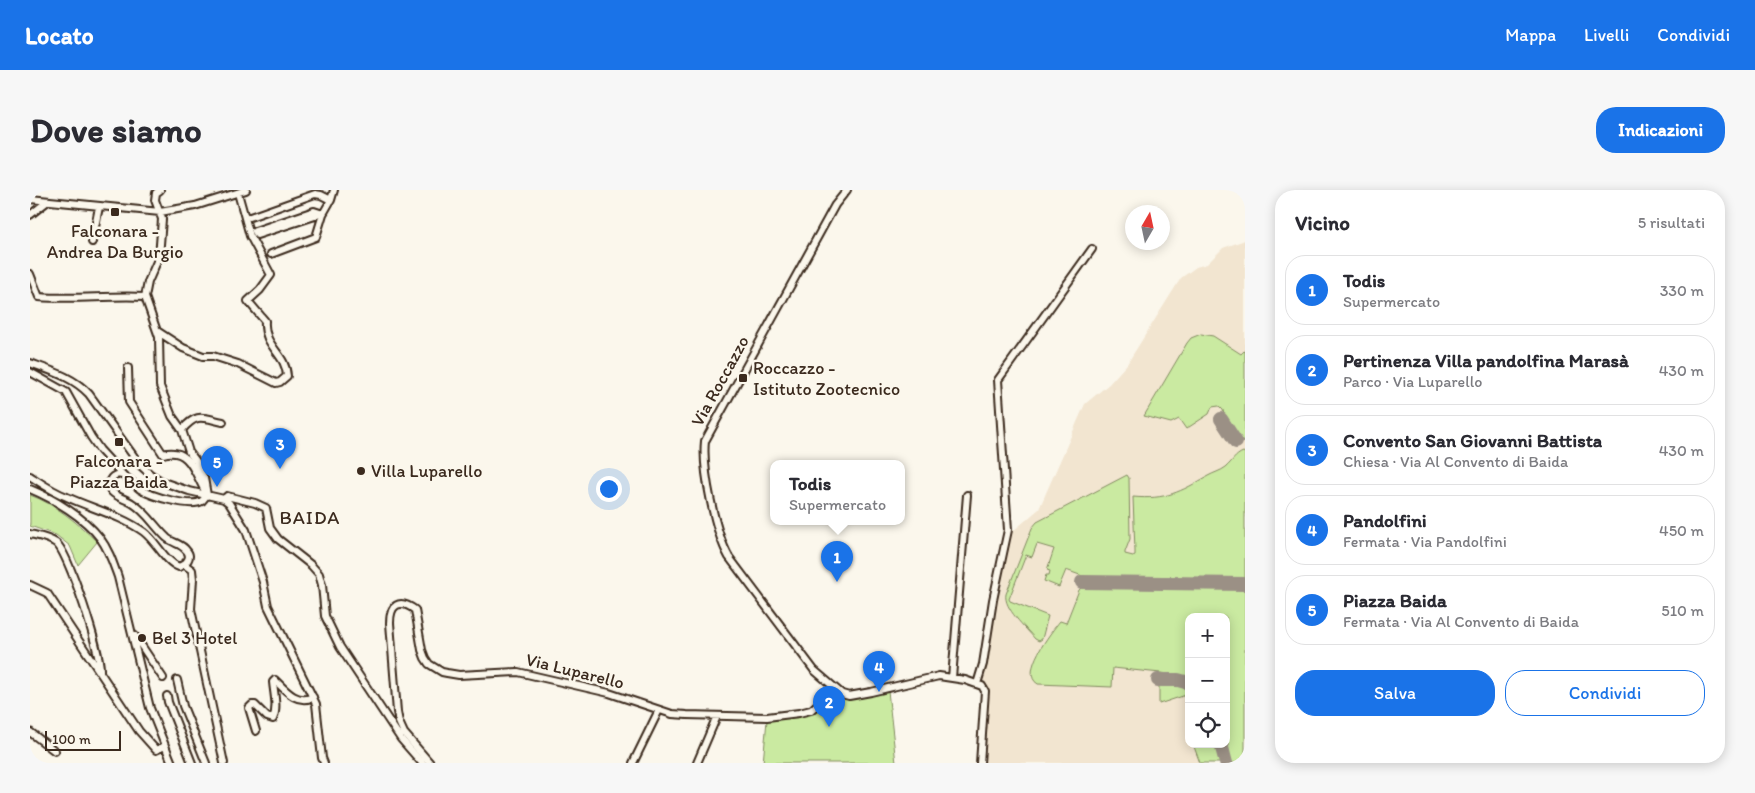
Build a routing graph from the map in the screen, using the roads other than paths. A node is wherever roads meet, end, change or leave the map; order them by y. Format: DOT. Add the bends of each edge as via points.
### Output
graph roads {
  1 [pos="160,190"];
  2 [pos="246,190"];
  3 [pos="334,190"];
  4 [pos="847,190"];
  5 [pos="234,192"];
  6 [pos="30,199"];
  7 [pos="331,200"];
  8 [pos="48,202"];
  9 [pos="99,207"];
  10 [pos="160,212"];
  11 [pos="321,214"];
  12 [pos="30,215"];
  13 [pos="250,217"];
  14 [pos="92,242"];
  15 [pos="1092,249"];
  16 [pos="271,254"];
  17 [pos="30,275"];
  18 [pos="145,296"];
  19 [pos="157,331"];
  20 [pos="30,363"];
  21 [pos="128,368"];
  22 [pos="30,372"];
  23 [pos="223,422"];
  24 [pos="182,430"];
  25 [pos="123,475"];
  26 [pos="30,476"];
  27 [pos="30,490"];
  28 [pos="207,495"];
  29 [pos="967,495"];
  30 [pos="224,499"];
  31 [pos="30,534"];
  32 [pos="185,565"];
  33 [pos="30,585"];
  34 [pos="131,631"];
  35 [pos="100,670"];
  36 [pos="163,678"];
  37 [pos="952,678"];
  38 [pos="177,680"];
  39 [pos="977,684"];
  40 [pos="835,689"];
  41 [pos="167,696"];
  42 [pos="313,697"];
  43 [pos="659,710"];
  44 [pos="717,716"];
  45 [pos="256,731"];
  46 [pos="30,732"];
  47 [pos="165,746"];
  48 [pos="55,751"];
  49 [pos="172,763"];
  50 [pos="192,763"];
  51 [pos="206,763"];
  52 [pos="224,763"];
  53 [pos="324,763"];
  54 [pos="422,763"];
  55 [pos="430,763"];
  56 [pos="633,763"];
  57 [pos="697,763"];
  58 [pos="980,763"];
  1 -- 10 [label="street" via="155,200"];
  2 -- 5 [label="street"];
  3 -- 7 [label="street"];
  4 -- 40 [label="street, Via Roccazzo" via="710,430 704,453 723,547 814,670"];
  5 -- 10 [label="street" via="195,206"];
  5 -- 19 [label="street" via="250,236 271,275 248,301 265,321 265,334 277,351 287,376 276,382 243,366 183,348"];
  6 -- 8 [label="street"];
  7 -- 11 [label="street"];
  7 -- 13 [label="street" via="315,194"];
  8 -- 9 [label="street"];
  8 -- 12 [label="street"];
  9 -- 10 [label="street"];
  9 -- 14 [label="street"];
  10 -- 18 [label="street" via="159,257"];
  11 -- 11 [label="street" via="314,212 255,231 257,235"];
  11 -- 16 [label="street" via="316,238"];
  15 -- 39 [label="street" via="998,380 1008,530"];
  17 -- 18 [label="street" via="39,297"];
  18 -- 19 [label="street"];
  19 -- 24 [label="street" via="160,386 172,416"];
  20 -- 28 [label="street" via="80,385 150,474 163,482"];
  21 -- 28 [label="street" via="129,402 163,454 186,456"];
  22 -- 25 [label="street" via="66,392 91,437"];
  23 -- 24 [label="street" via="200,417 191,420"];
  24 -- 28 [label="street" via="189,452 204,478"];
  25 -- 28 [label="street" via="140,489 169,501 195,503"];
  25 -- 32 [label="street" via="112,476 110,489 134,504 174,544 187,550 189,555"];
  26 -- 32 [label="street" via="57,493 112,514 144,533 174,565"];
  27 -- 34 [label="street" via="65,508 100,538 111,557"];
  28 -- 30 [label="street"];
  29 -- 37 [label="street"];
  30 -- 42 [label="street" via="246,530 268,606"];
  30 -- 54 [label="street" via="227,496 266,508 270,528 278,539 319,574 325,616 340,647 401,739"];
  31 -- 35 [label="street" via="55,542 63,551 94,638"];
  32 -- 52 [label="street" via="192,570 192,609"];
  33 -- 35 [label="street" via="46,593"];
  34 -- 36 [label="street"];
  34 -- 47 [label="street" via="150,708"];
  35 -- 47 [label="street" via="139,731 156,750"];
  37 -- 39 [label="street"];
  37 -- 40 [label="street" via="939,676 849,696"];
  38 -- 51 [label="street" via="183,706"];
  39 -- 58 [label="street" via="985,691"];
  40 -- 44 [label="street, Via Luparello" via="805,712 767,717"];
  41 -- 50 [label="street"];
  42 -- 45 [label="street" via="307,700 297,698 275,680 272,682 273,719 256,705 249,708"];
  42 -- 53 [label="street"];
  43 -- 44 [label="street, Via Luparello" via="672,714"];
  43 -- 55 [label="street, Via Luparello" via="609,693 525,673 459,675 442,672 429,664 422,650 415,610 403,604 396,605 390,613 390,623 397,712 404,733"];
  43 -- 56 [label="street"];
  44 -- 57 [label="street"];
  46 -- 48 [label="street"];
  47 -- 49 [label="street"];
}
